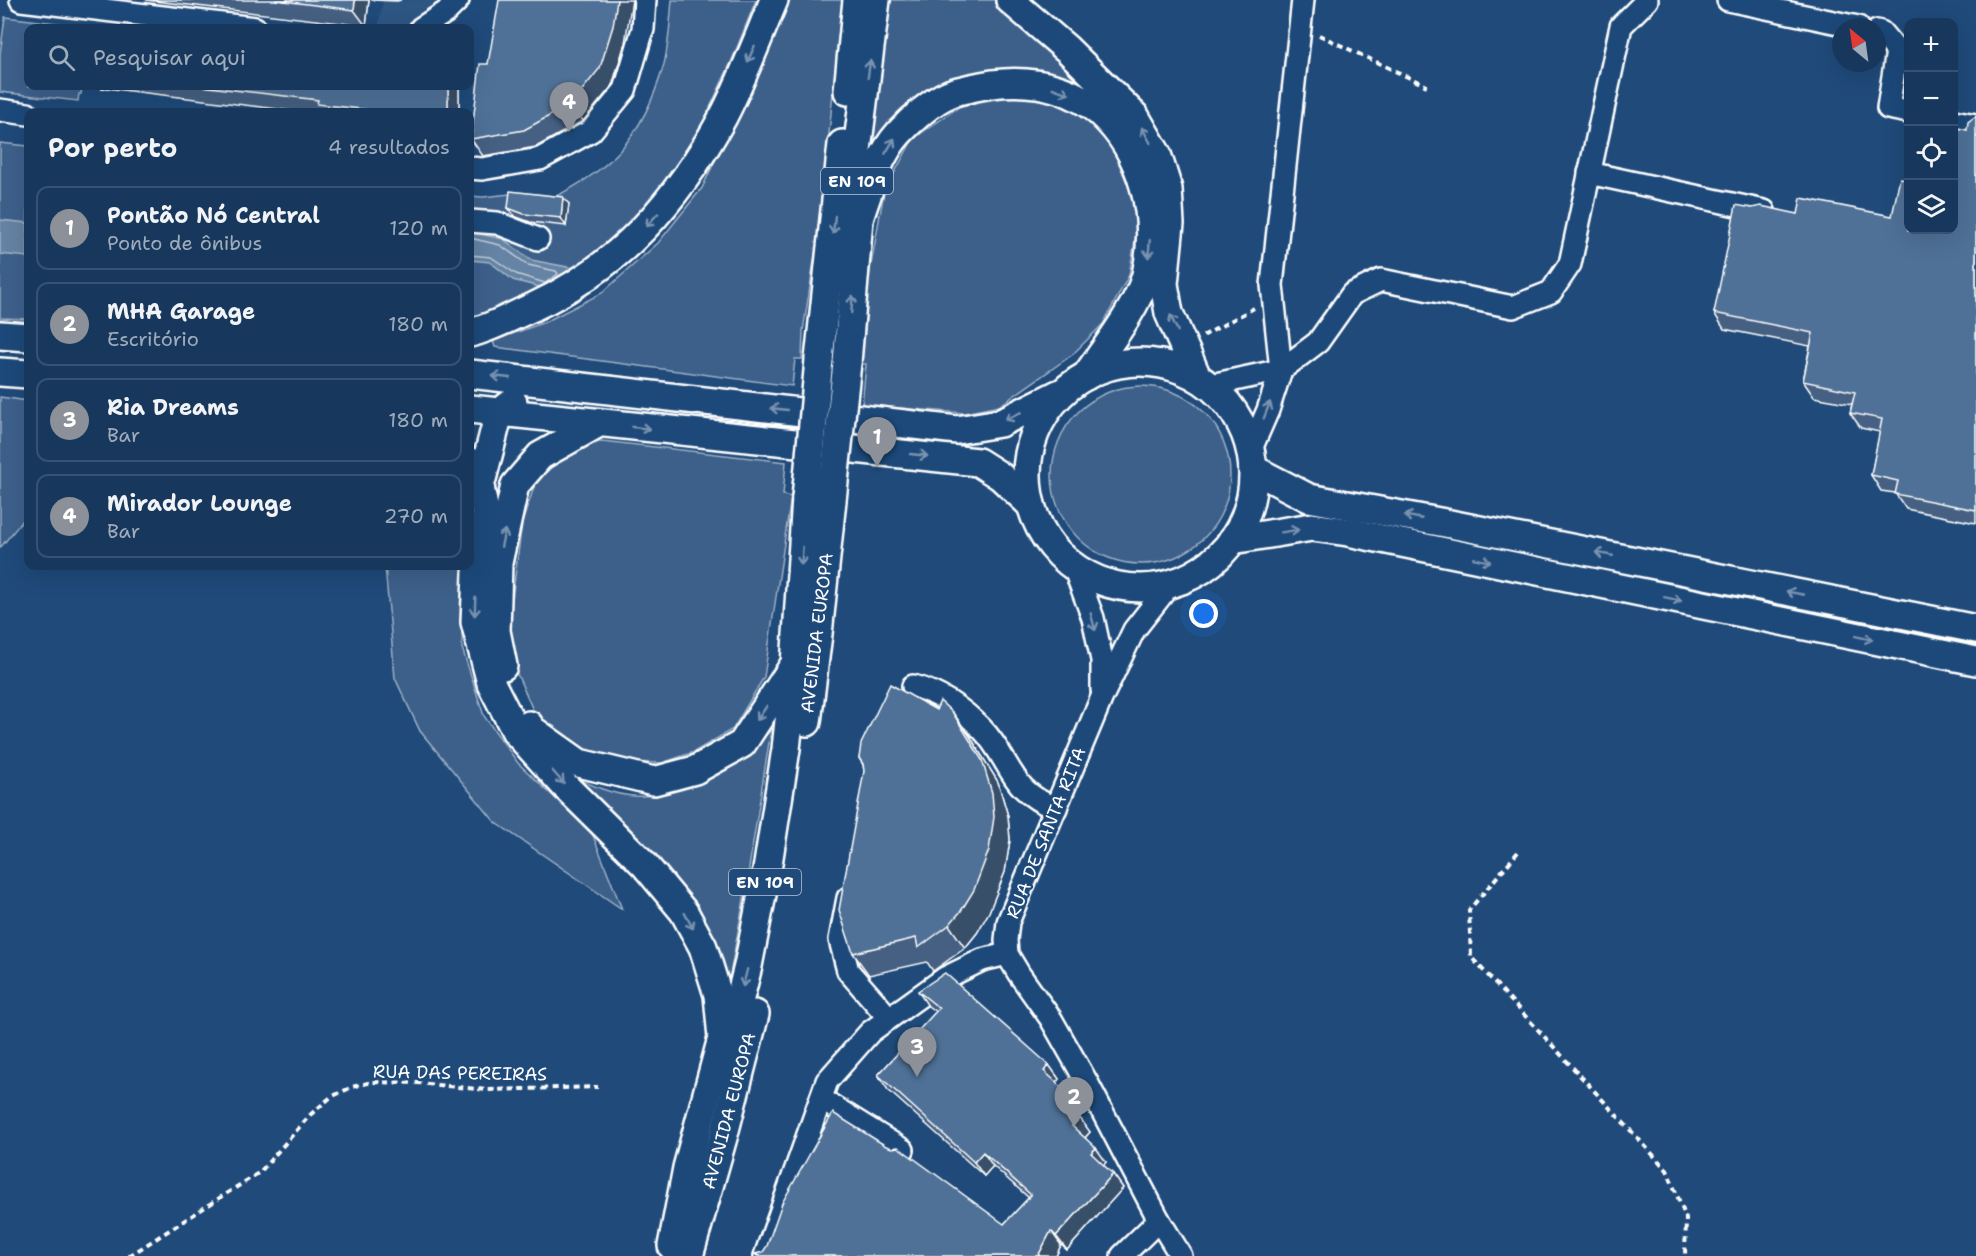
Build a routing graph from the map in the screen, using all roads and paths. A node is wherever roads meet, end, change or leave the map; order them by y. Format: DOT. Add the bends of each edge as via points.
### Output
graph roads {
  1 [pos="21,0"];
  2 [pos="458,0"];
  3 [pos="645,0"];
  4 [pos="774,0"];
  5 [pos="857,0"];
  6 [pos="876,0"];
  7 [pos="1011,0"];
  8 [pos="1303,0"];
  9 [pos="1647,0"];
  10 [pos="1728,0"];
  11 [pos="1832,22"];
  12 [pos="222,24"];
  13 [pos="427,24"];
  14 [pos="1300,26"];
  15 [pos="1886,38"];
  16 [pos="1427,86"];
  17 [pos="0,110"];
  18 [pos="1904,111"];
  19 [pos="24,113"];
  20 [pos="1958,122"];
  21 [pos="1976,125"];
  22 [pos="474,168"];
  23 [pos="1588,172"];
  24 [pos="1765,212"];
  25 [pos="859,219"];
  26 [pos="474,221"];
  27 [pos="538,239"];
  28 [pos="1260,305"];
  29 [pos="474,332"];
  30 [pos="0,335"];
  31 [pos="24,337"];
  32 [pos="1197,340"];
  33 [pos="1281,370"];
  34 [pos="0,372"];
  35 [pos="24,374"];
  36 [pos="474,374"];
  37 [pos="1204,381"];
  38 [pos="1076,383"];
  39 [pos="575,387"];
  40 [pos="474,410"];
  41 [pos="499,413"];
  42 [pos="597,424"];
  43 [pos="1252,459"];
  44 [pos="475,474"];
  45 [pos="819,499"];
  46 [pos="1031,506"];
  47 [pos="1232,540"];
  48 [pos="1074,567"];
  49 [pos="1171,583"];
  50 [pos="1976,629"];
  51 [pos="1976,661"];
  52 [pos="795,665"];
  53 [pos="913,686"];
  54 [pos="1102,697"];
  55 [pos="1056,808"];
  56 [pos="1518,852"];
  57 [pos="850,883"];
  58 [pos="1007,954"];
  59 [pos="889,1018"];
  60 [pos="598,1087"];
  61 [pos="824,1090"];
  62 [pos="903,1150"];
  63 [pos="1159,1220"];
  64 [pos="676,1253"];
  65 [pos="129,1256"];
  66 [pos="765,1256"];
  67 [pos="1122,1256"];
  68 [pos="1181,1256"];
  69 [pos="1685,1256"];
  1 -- 12 [label="street"];
  2 -- 13 [label="street"];
  3 -- 22 [label="street" via="643,29 625,90 591,131 540,159"];
  4 -- 29 [label="main road, one-way" via="724,115 689,174 655,218 614,258 555,297"];
  5 -- 45 [label="main road, AVENIDA EUROPA / EN 109, one-way, bridge" via="819,360"];
  25 -- 6 [label="main road, AVENIDA EUROPA / EN 109, one-way" via="856,158"];
  37 -- 7 [label="main road, one-way" via="1169,313 1164,284 1170,224 1168,189 1157,154 1135,116"];
  8 -- 14 [label="street"];
  9 -- 23 [label="street" via="1621,26"];
  10 -- 11 [label="street"];
  14 -- 16 [label="path"];
  14 -- 33 [label="street" via="1272,285"];
  15 -- 18 [label="street" via="1897,51 1888,108"];
  17 -- 19 [label="street"];
  20 -- 21 [label="street"];
  23 -- 24 [label="street"];
  23 -- 33 [label="street" via="1570,264 1551,292 1513,307 1381,280 1353,294 1318,342"];
  25 -- 38 [label="main road, one-way" via="876,170 897,135 948,94 992,83 1030,82 1065,91 1099,112 1125,142 1143,180 1150,218 1150,247 1146,276 1134,302"];
  45 -- 25 [label="main road, AVENIDA EUROPA / EN 109, one-way, bridge" via="847,363"];
  26 -- 27 [label="street" via="497,223"];
  28 -- 32 [label="path"];
  30 -- 31 [label="main road"];
  33 -- 37 [label="street"];
  43 -- 33 [label="street, one-way"];
  34 -- 35 [label="main road"];
  39 -- 36 [label="main road, one-way"];
  37 -- 38 [label="main road" via="1160,363 1134,362 1109,366"];
  37 -- 43 [label="main road" via="1226,401 1242,424"];
  38 -- 39 [label="main road, one-way" via="1000,423 957,430"];
  38 -- 46 [label="main road" via="1048,409 1036,431 1027,480"];
  39 -- 41 [label="main road" via="518,398"];
  40 -- 41 [label="main road"];
  41 -- 42 [label="main road"];
  41 -- 44 [label="main road"];
  42 -- 46 [label="main road, one-way" via="978,462 1000,476"];
  52 -- 42 [label="main road, one-way" via="742,744 695,770 654,781 579,763 531,729 507,688 496,631 498,563 512,496 515,485 540,456"];
  43 -- 47 [label="main road" via="1252,494 1245,518"];
  50 -- 43 [label="main road, one-way" via="1309,498"];
  44 -- 64 [label="main road, one-way" via="486,517 477,573 475,622 491,683 516,732 645,865 684,912 703,947 718,995 722,1038 687,1168"];
  45 -- 52 [label="main road, AVENIDA EUROPA / EN 109, one-way"];
  45 -- 64 [label="main road, AVENIDA EUROPA / EN 109" via="818,634 787,856 766,968 724,1134"];
  46 -- 48 [label="main road" via="1055,550"];
  47 -- 49 [label="main road" via="1195,574"];
  47 -- 51 [label="main road, one-way" via="1312,527 1348,532"];
  48 -- 49 [label="main road" via="1120,586 1146,588"];
  48 -- 54 [label="street, RUA DE SANTA RITA, one-way" via="1100,649"];
  49 -- 54 [label="street, RUA DE SANTA RITA" via="1134,630"];
  52 -- 64 [label="main road, AVENIDA EUROPA / EN 109, one-way" via="786,749 748,966"];
  53 -- 55 [label="street" via="955,706 984,730 1015,779 1039,802"];
  54 -- 55 [label="street, RUA DE SANTA RITA"];
  55 -- 58 [label="street, RUA DE SANTA RITA" via="1008,922"];
  56 -- 69 [label="path" via="1469,910 1472,957 1667,1170 1686,1218"];
  57 -- 59 [label="street" via="840,940 848,971"];
  58 -- 59 [label="street" via="982,960 945,978"];
  58 -- 63 [label="street" via="1051,1019"];
  59 -- 61 [label="street" via="870,1032"];
  60 -- 65 [label="path, RUA DAS PEREIRAS" via="487,1090 372,1082 352,1087 310,1115 260,1172"];
  61 -- 62 [label="street"];
  61 -- 66 [label="street"];
  63 -- 67 [label="street"];
  63 -- 68 [label="street"];
}
